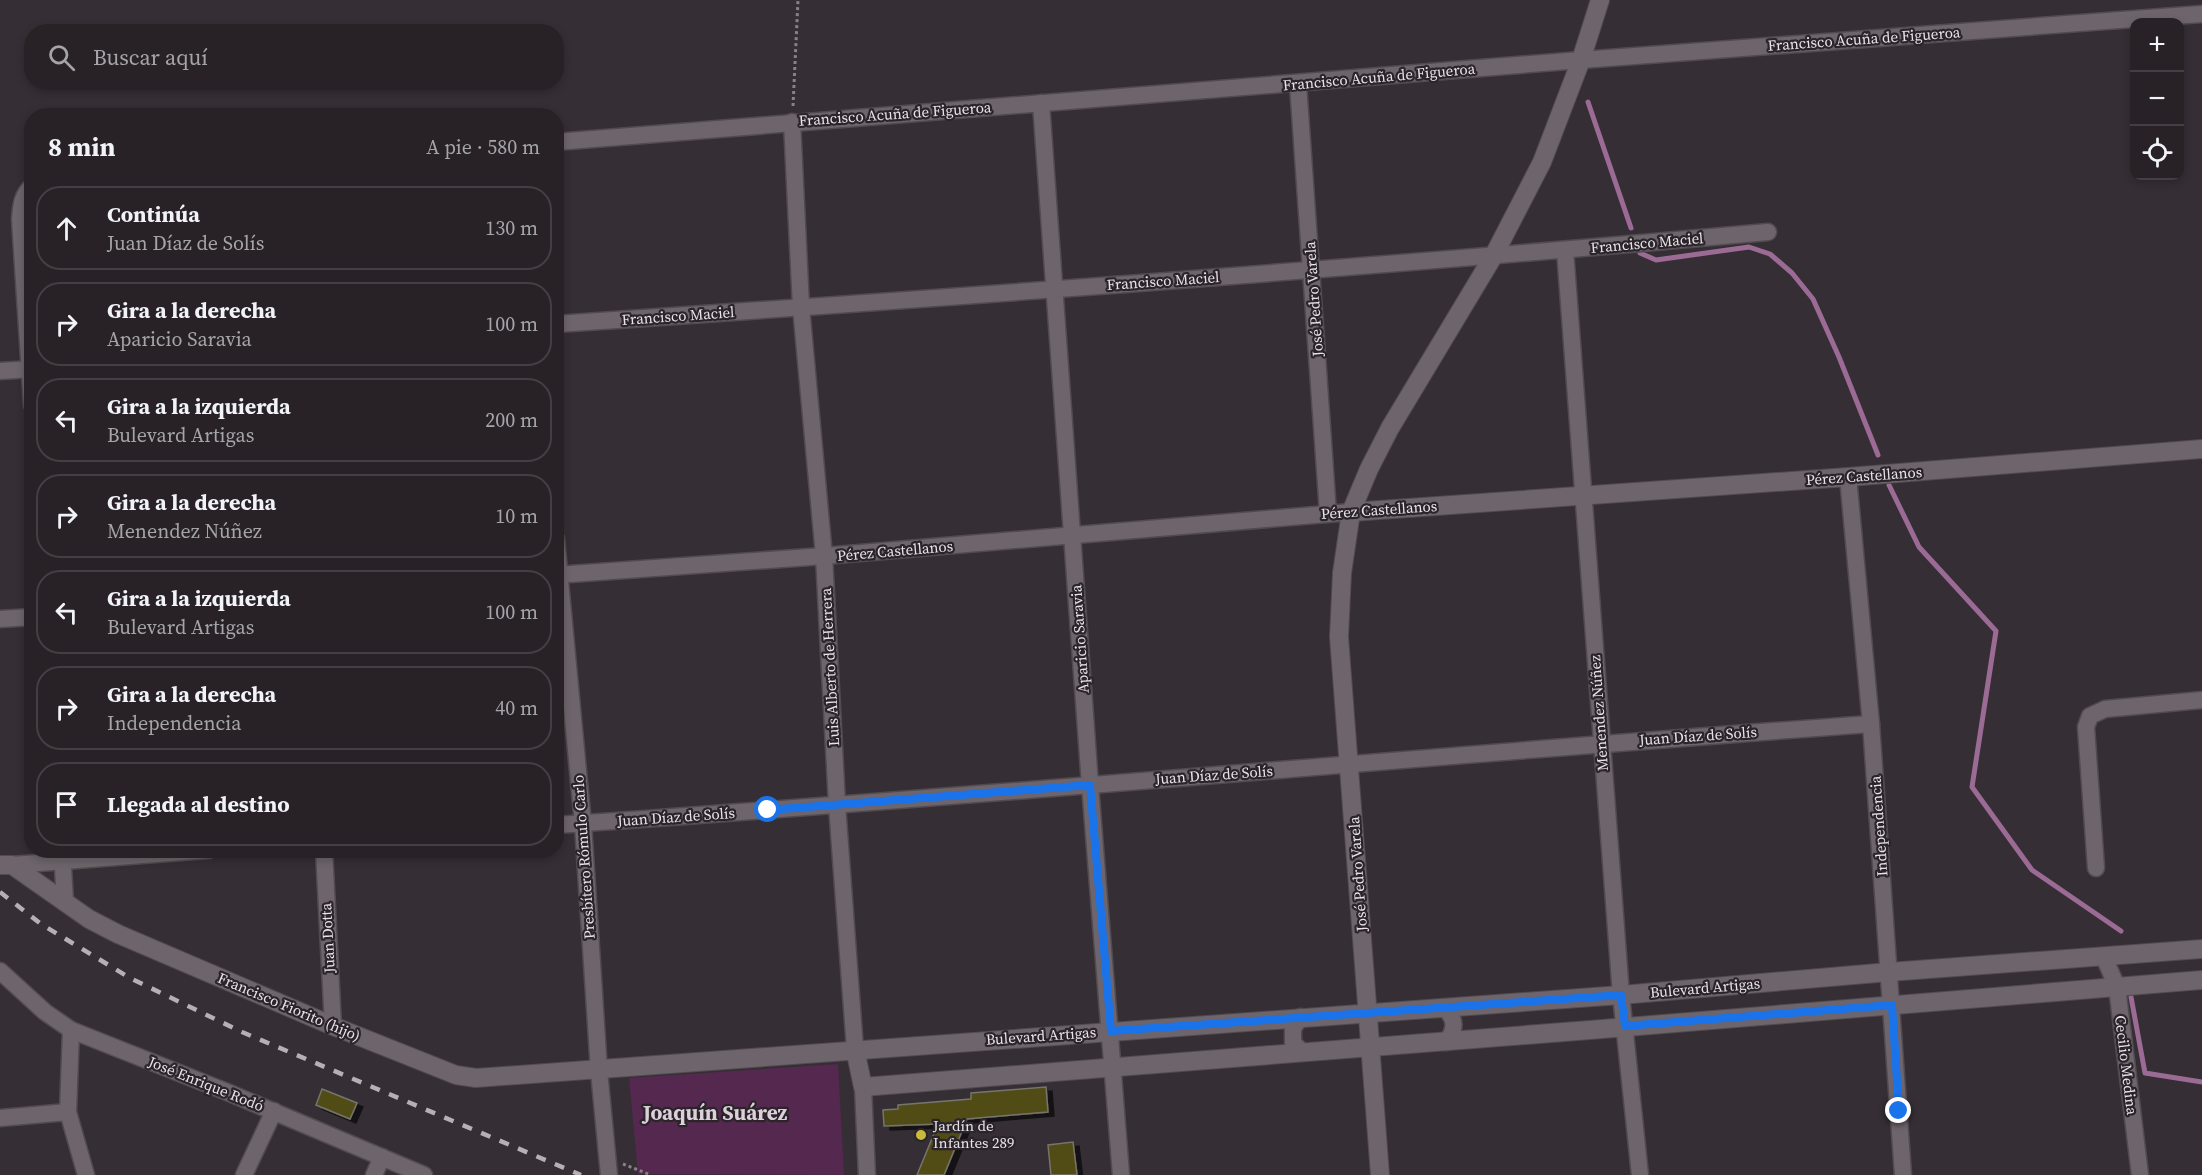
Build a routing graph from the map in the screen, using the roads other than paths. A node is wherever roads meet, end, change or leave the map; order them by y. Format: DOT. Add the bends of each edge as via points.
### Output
graph roads {
  1 [pos="1600,0"];
  2 [pos="2202,14"];
  3 [pos="1581,60"];
  4 [pos="1298,84"];
  5 [pos="1041,103"];
  6 [pos="792,122"];
  7 [pos="564,141"];
  8 [pos="24,197"];
  9 [pos="1768,232"];
  10 [pos="1564,250"];
  11 [pos="1494,255"];
  12 [pos="1312,269"];
  13 [pos="24,279"];
  14 [pos="1054,289"];
  15 [pos="801,307"];
  16 [pos="564,323"];
  17 [pos="24,369"];
  18 [pos="0,371"];
  19 [pos="2202,449"];
  20 [pos="1848,477"];
  21 [pos="1583,496"];
  22 [pos="1351,512"];
  23 [pos="1328,513"];
  24 [pos="1072,536"];
  25 [pos="824,556"];
  26 [pos="564,575"];
  27 [pos="24,618"];
  28 [pos="0,619"];
  29 [pos="564,635"];
  30 [pos="2202,700"];
  31 [pos="1871,724"];
  32 [pos="1601,743"];
  33 [pos="1349,764"];
  34 [pos="1090,785"];
  35 [pos="837,805"];
  36 [pos="583,824"];
  37 [pos="564,825"];
  38 [pos="55,858"];
  39 [pos="62,858"];
  40 [pos="324,858"];
  41 [pos="6,865"];
  42 [pos="2096,868"];
  43 [pos="65,902"];
  44 [pos="2202,949"];
  45 [pos="2104,957"];
  46 [pos="0,971"];
  47 [pos="1889,972"];
  48 [pos="2202,980"];
  49 [pos="2117,987"];
  50 [pos="1621,995"];
  51 [pos="1892,1005"];
  52 [pos="1445,1008"];
  53 [pos="1369,1013"];
  54 [pos="1300,1017"];
  55 [pos="333,1026"];
  56 [pos="1625,1026"];
  57 [pos="71,1030"];
  58 [pos="1111,1031"];
  59 [pos="1447,1042"];
  60 [pos="1371,1047"];
  61 [pos="855,1049"];
  62 [pos="1302,1052"];
  63 [pos="1114,1068"];
  64 [pos="598,1071"];
  65 [pos="863,1087"];
  66 [pos="274,1111"];
  67 [pos="68,1112"];
  68 [pos="0,1118"];
  69 [pos="382,1157"];
  70 [pos="86,1175"];
  71 [pos="244,1175"];
  72 [pos="374,1175"];
  73 [pos="424,1175"];
  74 [pos="609,1175"];
  75 [pos="867,1175"];
  76 [pos="1121,1175"];
  77 [pos="1380,1175"];
  78 [pos="1640,1175"];
  79 [pos="1903,1175"];
  80 [pos="2140,1175"];
  1 -- 3 [label="street, José Pedro Varela"];
  2 -- 3 [label="street, Francisco Acuña de Figueroa"];
  3 -- 4 [label="street, Francisco Acuña de Figueroa"];
  3 -- 11 [label="street, José Pedro Varela" via="1542,162"];
  4 -- 5 [label="street, Francisco Acuña de Figueroa"];
  4 -- 12 [label="street, José Pedro Varela"];
  5 -- 6 [label="street, Francisco Acuña de Figueroa"];
  5 -- 14 [label="street, Aparicio Saravia"];
  6 -- 7 [label="street, Francisco Acuña de Figueroa"];
  6 -- 15 [label="street, Luis Alberto de Herrera"];
  8 -- 13 [label="street" via="20,219"];
  9 -- 10 [label="street, Francisco Maciel"];
  10 -- 11 [label="street, Francisco Maciel"];
  10 -- 21 [label="street, Menendez Núñez"];
  11 -- 12 [label="street, Francisco Maciel"];
  11 -- 22 [label="street, José Pedro Varela" via="1390,428"];
  12 -- 14 [label="street, Francisco Maciel"];
  12 -- 23 [label="street, José Pedro Varela"];
  14 -- 15 [label="street, Francisco Maciel"];
  14 -- 24 [label="street, Aparicio Saravia"];
  15 -- 16 [label="street, Francisco Maciel"];
  15 -- 25 [label="street, Luis Alberto de Herrera"];
  17 -- 18 [label="street"];
  19 -- 20 [label="street, Pérez Castellanos"];
  20 -- 21 [label="street, Pérez Castellanos"];
  20 -- 31 [label="street, Independencia"];
  21 -- 22 [label="street, Pérez Castellanos"];
  21 -- 32 [label="street, Menendez Núñez"];
  22 -- 23 [label="street, Pérez Castellanos"];
  22 -- 33 [label="street, José Pedro Varela" via="1341,573 1339,637"];
  23 -- 24 [label="street, Pérez Castellanos"];
  24 -- 25 [label="street, Pérez Castellanos"];
  24 -- 34 [label="street, Aparicio Saravia"];
  25 -- 26 [label="street, Pérez Castellanos"];
  25 -- 35 [label="street, Luis Alberto de Herrera"];
  27 -- 28 [label="street"];
  29 -- 36 [label="street, Presbítero Rómulo Carlo"];
  30 -- 42 [label="street" via="2105,708 2090,716 2086,727"];
  31 -- 32 [label="street, Juan Díaz de Solís"];
  31 -- 47 [label="street, Independencia"];
  32 -- 33 [label="street, Juan Díaz de Solís"];
  32 -- 50 [label="street, Menendez Núñez"];
  33 -- 34 [label="street, Juan Díaz de Solís"];
  33 -- 53 [label="street, José Pedro Varela"];
  34 -- 35 [label="street, Juan Díaz de Solís"];
  34 -- 58 [label="street, Aparicio Saravia"];
  35 -- 36 [label="street, Juan Díaz de Solís"];
  35 -- 61 [label="street, Luis Alberto de Herrera"];
  36 -- 37 [label="street, Juan Díaz de Solís"];
  36 -- 64 [label="street, Presbítero Rómulo Carlo"];
  38 -- 41 [label="street"];
  39 -- 43 [label="street"];
  40 -- 55 [label="street, Juan Dotta"];
  41 -- 43 [label="street, Francisco Fiorito (hijo)"];
  43 -- 55 [label="street, Francisco Fiorito (hijo)" via="118,934"];
  44 -- 45 [label="street, Bulevard Artigas"];
  45 -- 47 [label="street, Bulevard Artigas"];
  45 -- 49 [label="street, Cecilio Medina"];
  46 -- 57 [label="street, José Enrique Rodó"];
  47 -- 50 [label="street, Bulevard Artigas"];
  47 -- 51 [label="street, Independencia"];
  48 -- 49 [label="street, Bulevard Artigas"];
  49 -- 51 [label="street, Bulevard Artigas"];
  49 -- 80 [label="street, Cecilio Medina"];
  50 -- 52 [label="street, Bulevard Artigas"];
  50 -- 56 [label="street, Menendez Núñez"];
  51 -- 56 [label="street, Bulevard Artigas"];
  51 -- 79 [label="street, Independencia"];
  52 -- 53 [label="street, Bulevard Artigas"];
  52 -- 59 [label="street" via="1453,1018 1454,1031"];
  53 -- 54 [label="street, Bulevard Artigas"];
  53 -- 60 [label="street, José Pedro Varela"];
  54 -- 58 [label="street, Bulevard Artigas"];
  54 -- 62 [label="street" via="1293,1028 1293,1043"];
  55 -- 64 [label="street, Francisco Fiorito (hijo)" via="456,1075 476,1078"];
  56 -- 59 [label="street, Bulevard Artigas"];
  56 -- 78 [label="street, Menendez Núñez"];
  57 -- 66 [label="street, José Enrique Rodó"];
  57 -- 67 [label="street"];
  58 -- 61 [label="street, Bulevard Artigas"];
  58 -- 63 [label="street, Aparicio Saravia"];
  59 -- 60 [label="street, Bulevard Artigas"];
  60 -- 62 [label="street, Bulevard Artigas"];
  60 -- 77 [label="street, José Pedro Varela"];
  61 -- 64 [label="street, Bulevard Artigas"];
  61 -- 65 [label="street, Luis Alberto de Herrera"];
  62 -- 63 [label="street, Bulevard Artigas"];
  63 -- 65 [label="street, Bulevard Artigas"];
  63 -- 76 [label="street, Aparicio Saravia"];
  64 -- 74 [label="street, Presbítero Rómulo Carlo"];
  65 -- 75 [label="street, Luis Alberto de Herrera"];
  66 -- 69 [label="street, José Enrique Rodó"];
  66 -- 71 [label="street"];
  67 -- 68 [label="street"];
  67 -- 70 [label="street"];
  69 -- 72 [label="street"];
  69 -- 73 [label="street, José Enrique Rodó"];
}
